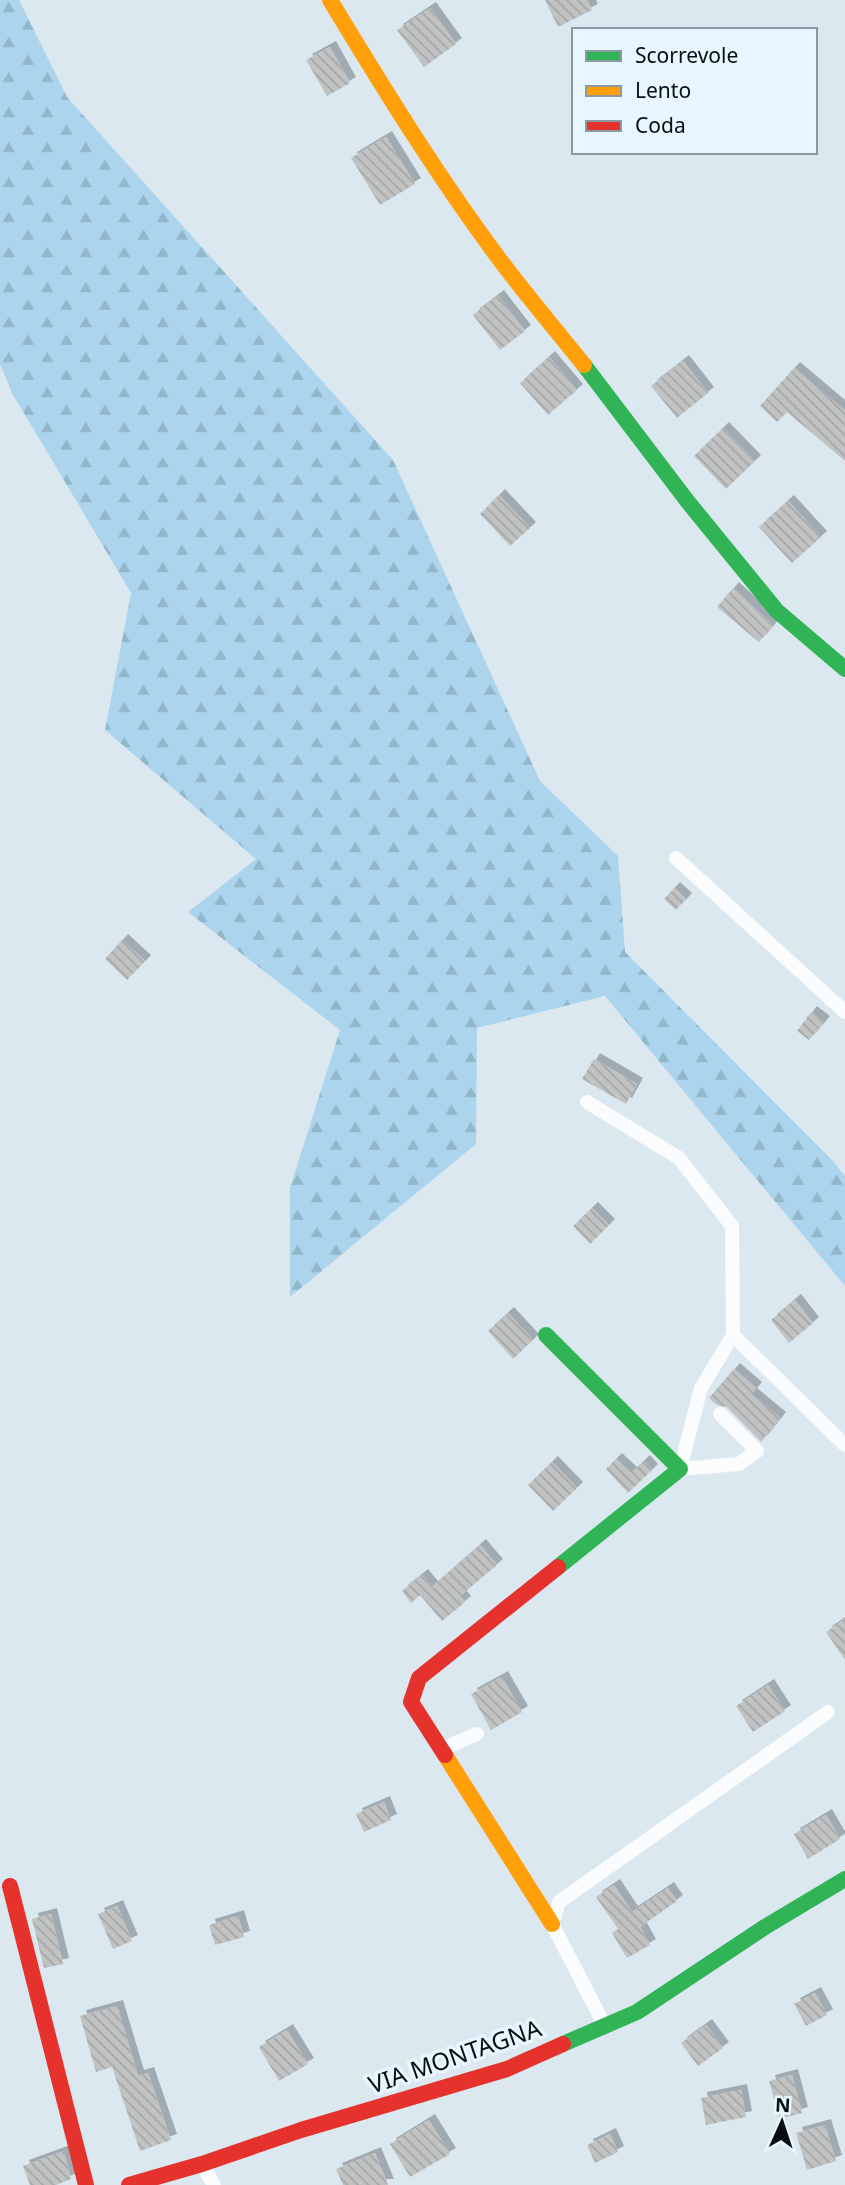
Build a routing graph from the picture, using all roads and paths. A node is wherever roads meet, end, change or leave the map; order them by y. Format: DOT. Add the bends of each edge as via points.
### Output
graph roads {
  1 [pos="330,0"];
  2 [pos="845,669"];
  3 [pos="677,858"];
  4 [pos="845,1012"];
  5 [pos="587,1102"];
  6 [pos="546,1335"];
  7 [pos="733,1335"];
  8 [pos="720,1414"];
  9 [pos="845,1445"];
  10 [pos="680,1469"];
  11 [pos="828,1713"];
  12 [pos="477,1734"];
  13 [pos="442,1749"];
  14 [pos="845,1879"];
  15 [pos="10,1886"];
  16 [pos="552,1924"];
  17 [pos="605,2026"];
  18 [pos="202,2164"];
  19 [pos="86,2185"];
  20 [pos="129,2185"];
  21 [pos="214,2185"];
  1 -- 2 [label="street" via="398,113 502,263 776,611"];
  3 -- 4 [label="street"];
  5 -- 7 [label="street" via="679,1158 732,1226"];
  6 -- 10 [label="street"];
  7 -- 9 [label="street"];
  7 -- 10 [label="street" via="701,1388"];
  8 -- 10 [label="street" via="757,1451 739,1464"];
  10 -- 13 [label="street" via="419,1678 411,1702"];
  11 -- 16 [label="street" via="559,1902"];
  12 -- 13 [label="street"];
  13 -- 16 [label="street"];
  14 -- 17 [label="street, VIA MONTAGNA" via="637,2012"];
  15 -- 19 [label="street"];
  16 -- 17 [label="street"];
  17 -- 18 [label="street, VIA MONTAGNA" via="507,2069"];
  18 -- 20 [label="street, VIA MONTAGNA"];
  18 -- 21 [label="street"];
}
